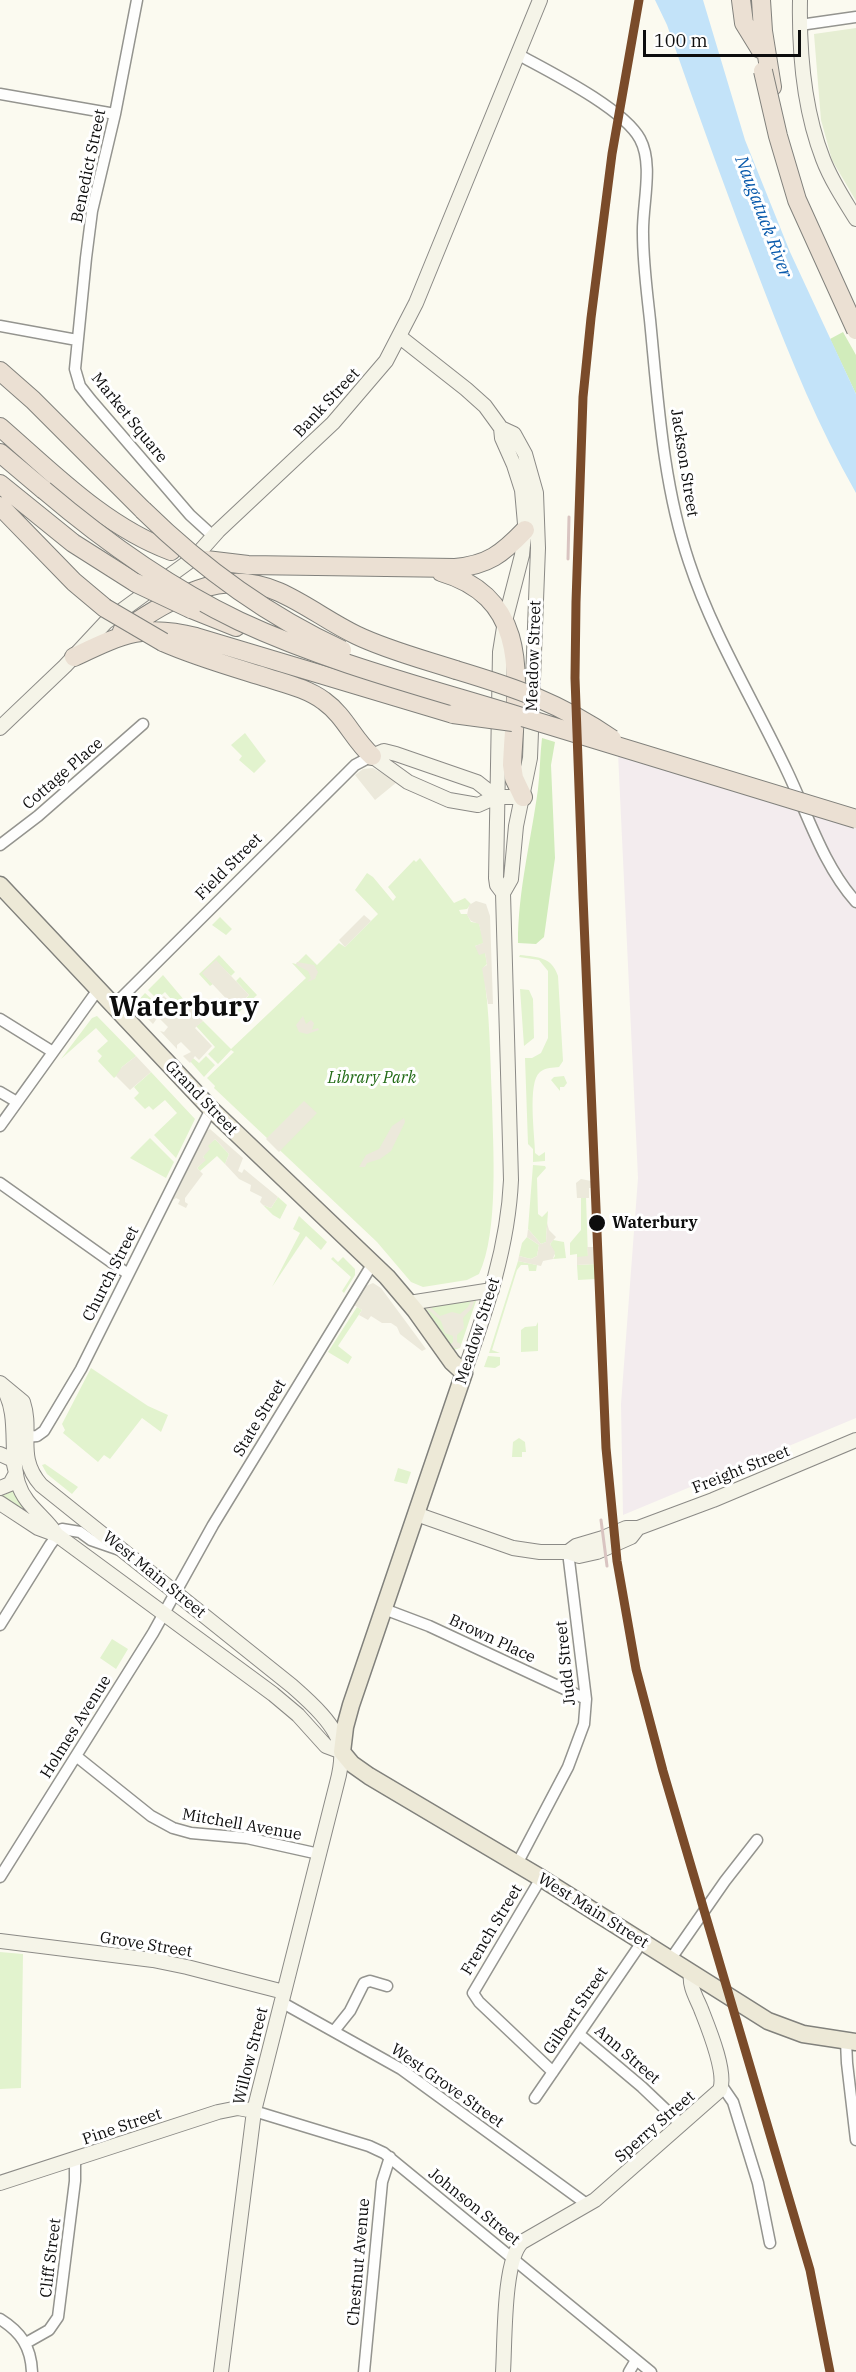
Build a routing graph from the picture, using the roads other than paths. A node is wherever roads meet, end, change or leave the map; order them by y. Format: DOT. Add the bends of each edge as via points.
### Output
graph roads {
  1 [pos="137,0"];
  2 [pos="540,0"];
  3 [pos="741,0"];
  4 [pos="754,0"];
  5 [pos="761,0"];
  6 [pos="800,0"];
  7 [pos="856,17"];
  8 [pos="800,25"];
  9 [pos="760,49"];
  10 [pos="519,55"];
  11 [pos="0,94"];
  12 [pos="115,114"];
  13 [pos="856,219"];
  14 [pos="828,268"];
  15 [pos="856,325"];
  16 [pos="0,326"];
  17 [pos="856,330"];
  18 [pos="856,335"];
  19 [pos="400,336"];
  20 [pos="77,340"];
  21 [pos="0,371"];
  22 [pos="0,427"];
  23 [pos="501,428"];
  24 [pos="0,453"];
  25 [pos="0,484"];
  26 [pos="0,506"];
  27 [pos="525,530"];
  28 [pos="213,536"];
  29 [pos="424,569"];
  30 [pos="505,621"];
  31 [pos="97,646"];
  32 [pos="74,657"];
  33 [pos="385,675"];
  34 [pos="454,706"];
  35 [pos="143,724"];
  36 [pos="0,728"];
  37 [pos="628,750"];
  38 [pos="372,756"];
  39 [pos="522,796"];
  40 [pos="496,797"];
  41 [pos="856,819"];
  42 [pos="0,845"];
  43 [pos="0,885"];
  44 [pos="503,893"];
  45 [pos="856,902"];
  46 [pos="97,991"];
  47 [pos="112,1006"];
  48 [pos="0,1019"];
  49 [pos="53,1052"];
  50 [pos="0,1092"];
  51 [pos="18,1102"];
  52 [pos="211,1109"];
  53 [pos="0,1126"];
  54 [pos="0,1183"];
  55 [pos="373,1263"];
  56 [pos="128,1274"];
  57 [pos="492,1290"];
  58 [pos="409,1303"];
  59 [pos="464,1373"];
  60 [pos="12,1414"];
  61 [pos="0,1437"];
  62 [pos="25,1437"];
  63 [pos="856,1440"];
  64 [pos="0,1454"];
  65 [pos="22,1468"];
  66 [pos="0,1488"];
  67 [pos="0,1503"];
  68 [pos="416,1514"];
  69 [pos="57,1535"];
  70 [pos="126,1551"];
  71 [pos="568,1552"];
  72 [pos="175,1592"];
  73 [pos="384,1609"];
  74 [pos="164,1614"];
  75 [pos="0,1625"];
  76 [pos="585,1699"];
  77 [pos="342,1752"];
  78 [pos="76,1756"];
  79 [pos="758,1840"];
  80 [pos="319,1854"];
  81 [pos="517,1864"];
  82 [pos="0,1877"];
  83 [pos="541,1878"];
  84 [pos="0,1941"];
  85 [pos="642,1942"];
  86 [pos="670,1960"];
  87 [pos="691,1973"];
  88 [pos="387,1986"];
  89 [pos="283,1997"];
  90 [pos="334,2031"];
  91 [pos="579,2034"];
  92 [pos="851,2042"];
  93 [pos="553,2072"];
  94 [pos="722,2086"];
  95 [pos="536,2098"];
  96 [pos="255,2110"];
  97 [pos="682,2125"];
  98 [pos="856,2140"];
  99 [pos="390,2157"];
  100 [pos="75,2160"];
  101 [pos="0,2183"];
  102 [pos="588,2205"];
  103 [pos="770,2243"];
  104 [pos="512,2258"];
  105 [pos="0,2319"];
  106 [pos="26,2343"];
  107 [pos="636,2360"];
  108 [pos="32,2372"];
  109 [pos="221,2372"];
  110 [pos="364,2372"];
  111 [pos="503,2372"];
  112 [pos="629,2372"];
  113 [pos="651,2372"];
  1 -- 12 [label="street, Benedict Street"];
  2 -- 10 [label="main road, Bank Street"];
  3 -- 9 [label="highway" via="744,23"];
  4 -- 9 [label="highway"];
  5 -- 14 [label="highway, bridge" via="769,72 787,152"];
  6 -- 8 [label="main road"];
  7 -- 8 [label="street"];
  8 -- 13 [label="main road" via="816,140"];
  9 -- 17 [label="highway, bridge" via="778,136 797,200"];
  10 -- 19 [label="main road, Bank Street"];
  10 -- 45 [label="street, Jackson Street" via="597,100 630,126 641,142 647,166 644,254 654,364 681,537 698,586 745,690 833,871"];
  11 -- 12 [label="street"];
  12 -- 20 [label="street, Benedict Street" via="93,211"];
  14 -- 15 [label="highway, bridge"];
  14 -- 18 [label="highway, bridge"];
  16 -- 20 [label="street"];
  19 -- 23 [label="main road, Meadow Street" via="470,392"];
  19 -- 28 [label="main road, Bank Street" via="386,362 346,410"];
  20 -- 28 [label="street, Market Square" via="76,375 85,393 190,515"];
  21 -- 33 [label="highway, bridge" via="192,556 291,625"];
  22 -- 29 [label="highway, bridge" via="105,516 132,534 171,551 248,565"];
  23 -- 27 [label="main road, Meadow Street" via="522,490"];
  23 -- 39 [label="main road, Meadow Street" via="514,434 525,454 538,508 532,723"];
  24 -- 33 [label="highway, bridge" via="79,520 203,602 263,631"];
  25 -- 34 [label="highway, bridge" via="73,543 136,583 191,609"];
  26 -- 38 [label="highway, bridge" via="105,608 163,642 317,696 344,718"];
  27 -- 29 [label="highway" via="485,562"];
  27 -- 30 [label="main road, Meadow Street"];
  28 -- 32 [label="main road, Bank Street" via="185,566 106,622"];
  29 -- 30 [label="highway" via="445,573 470,586 491,602"];
  30 -- 39 [label="highway" via="514,650 512,765"];
  30 -- 40 [label="main road, Meadow Street" via="500,652"];
  31 -- 32 [label="highway"];
  31 -- 34 [label="highway" via="130,633 162,630"];
  31 -- 37 [label="highway, bridge" via="193,590 223,582 242,583 277,591 376,644 548,701 585,720"];
  32 -- 36 [label="main road, Bank Street"];
  33 -- 41 [label="highway, bridge"];
  34 -- 37 [label="highway, bridge" via="548,725"];
  35 -- 42 [label="street, Cottage Place" via="39,816"];
  37 -- 41 [label="highway, bridge"];
  38 -- 40 [label="main road" via="391,752 477,782"];
  38 -- 40 [label="main road" via="408,782 441,797 473,805"];
  38 -- 47 [label="street, Field Street" via="343,777"];
  39 -- 40 [label="main road"];
  39 -- 44 [label="main road, Meadow Street" via="511,879"];
  40 -- 44 [label="main road, Meadow Street" via="496,878"];
  43 -- 46 [label="main road, Grand Street"];
  44 -- 57 [label="main road, Meadow Street" via="511,1180 504,1241"];
  46 -- 47 [label="main road, Grand Street"];
  46 -- 49 [label="street"];
  47 -- 52 [label="main road, Grand Street"];
  48 -- 49 [label="street"];
  49 -- 51 [label="street"];
  50 -- 51 [label="street"];
  51 -- 53 [label="street"];
  52 -- 55 [label="main road, Grand Street"];
  52 -- 56 [label="street, Church Street"];
  54 -- 56 [label="street"];
  55 -- 58 [label="main road, Grand Street"];
  55 -- 72 [label="street, State Street"];
  56 -- 62 [label="street, Church Street" via="48,1426 41,1434"];
  57 -- 58 [label="main road"];
  57 -- 59 [label="main road, Meadow Street"];
  58 -- 59 [label="main road, Grand Street"];
  59 -- 68 [label="main road, Meadow Street"];
  60 -- 61 [label="main road"];
  60 -- 62 [label="main road, West Main Street" via="0,1383 23,1402"];
  60 -- 65 [label="main road, West Main Street" via="12,1445"];
  62 -- 65 [label="main road, West Main Street"];
  63 -- 71 [label="main road, Freight Street" via="638,1528 631,1537 590,1554"];
  64 -- 65 [label="main road"];
  65 -- 66 [label="main road" via="12,1482"];
  65 -- 69 [label="main road, West Main Street" via="19,1485 28,1503"];
  65 -- 70 [label="main road, West Main Street"];
  67 -- 69 [label="main road, West Main Street" via="38,1528"];
  68 -- 71 [label="main road, Freight Street" via="513,1548"];
  68 -- 73 [label="main road, Meadow Street"];
  69 -- 70 [label="street" via="62,1529 73,1529 100,1544"];
  69 -- 74 [label="main road, West Main Street"];
  69 -- 75 [label="street"];
  70 -- 72 [label="main road, West Main Street"];
  71 -- 76 [label="street, Judd Street"];
  72 -- 74 [label="street, Holmes Avenue"];
  72 -- 77 [label="main road, West Main Street" via="308,1700 336,1734"];
  73 -- 76 [label="street, Brown Place"];
  73 -- 77 [label="main road, Meadow Street" via="348,1715"];
  74 -- 77 [label="main road, West Main Street" via="281,1701 326,1746"];
  74 -- 78 [label="street, Holmes Avenue"];
  76 -- 81 [label="street, Judd Street" via="584,1724 576,1750"];
  77 -- 80 [label="main road, Willow Street"];
  77 -- 81 [label="main road, West Main Street" via="369,1776"];
  78 -- 80 [label="street, Mitchell Avenue" via="173,1828 248,1838"];
  78 -- 82 [label="street, Holmes Avenue"];
  79 -- 86 [label="street"];
  80 -- 89 [label="main road, Willow Street"];
  81 -- 83 [label="main road, West Main Street"];
  83 -- 85 [label="main road, West Main Street"];
  83 -- 93 [label="street, French Street" via="473,1994"];
  84 -- 89 [label="main road, Grove Street" via="153,1960"];
  85 -- 86 [label="main road, West Main Street"];
  85 -- 91 [label="street, Gilbert Street"];
  86 -- 87 [label="main road, West Main Street"];
  87 -- 92 [label="main road, West Main Street" via="777,2025"];
  87 -- 94 [label="main road" via="691,1986 708,2027"];
  88 -- 90 [label="street" via="364,1983"];
  89 -- 90 [label="street, West Grove Street"];
  89 -- 96 [label="main road, Willow Street"];
  90 -- 102 [label="street, West Grove Street" via="401,2069"];
  91 -- 93 [label="street, Gilbert Street"];
  91 -- 97 [label="street, Ann Street"];
  92 -- 98 [label="street" via="847,2063"];
  93 -- 95 [label="street, Gilbert Street"];
  94 -- 97 [label="main road, Sperry Street" via="712,2100"];
  94 -- 103 [label="street" via="733,2102 758,2183"];
  96 -- 99 [label="street, Johnson Street" via="369,2146"];
  96 -- 100 [label="main road, Pine Street" via="218,2112"];
  96 -- 109 [label="main road, Willow Street"];
  97 -- 102 [label="main road, Sperry Street"];
  99 -- 104 [label="street, Johnson Street"];
  99 -- 110 [label="street, Chestnut Avenue" via="382,2182"];
  100 -- 101 [label="main road, Pine Street"];
  100 -- 106 [label="street, Cliff Street" via="58,2318 50,2330"];
  102 -- 104 [label="main road, Sperry Street" via="522,2242"];
  104 -- 107 [label="street, Johnson Street"];
  104 -- 111 [label="main road"];
  105 -- 106 [label="street"];
  106 -- 108 [label="street"];
  107 -- 112 [label="street"];
  107 -- 113 [label="street, Johnson Street"];
}
